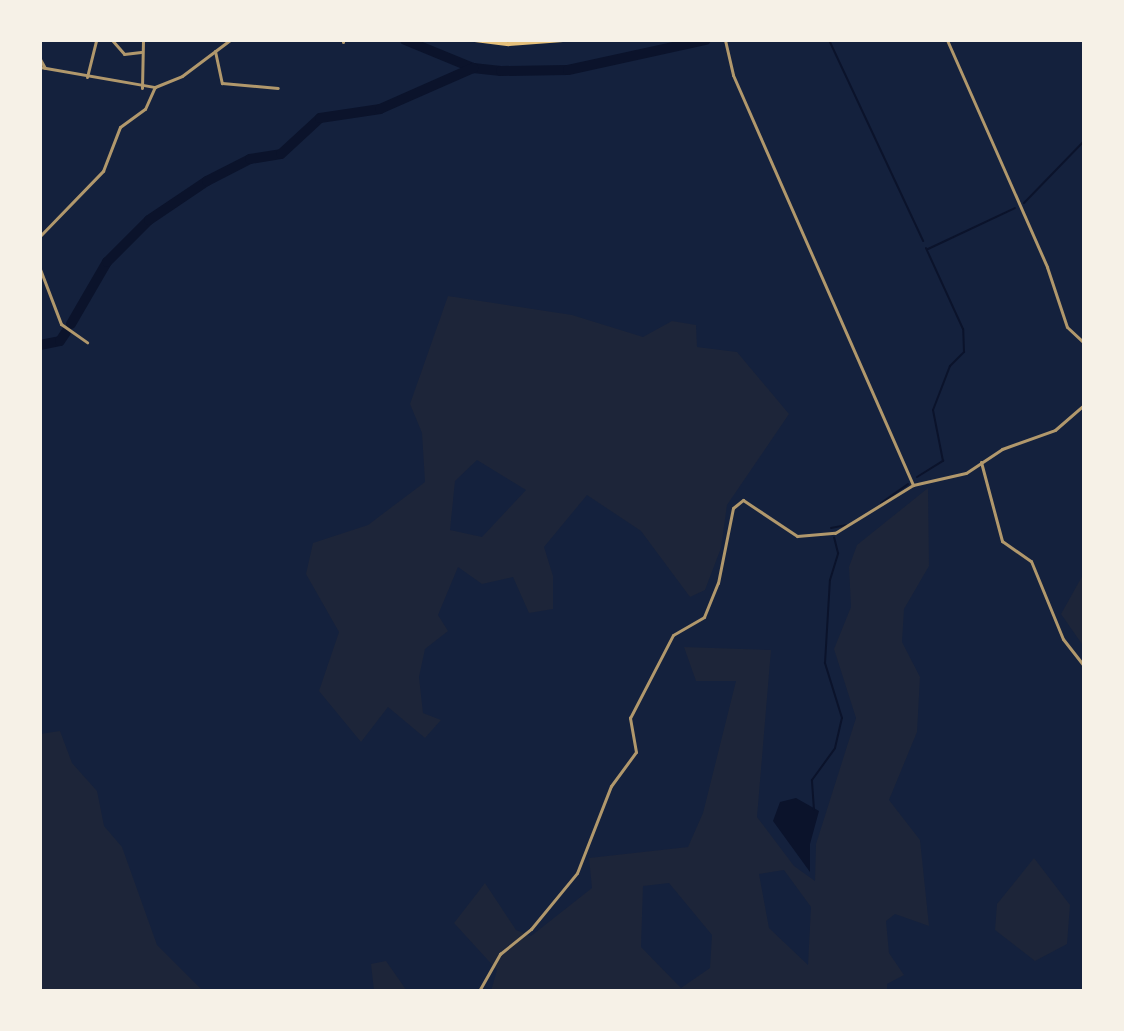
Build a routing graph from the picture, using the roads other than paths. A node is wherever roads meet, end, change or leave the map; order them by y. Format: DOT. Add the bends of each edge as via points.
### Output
graph roads {
  1 [pos="96,40"];
  2 [pos="112,40"];
  3 [pos="143,40"];
  4 [pos="230,40"];
  5 [pos="475,40"];
  6 [pos="563,40"];
  7 [pos="725,40"];
  8 [pos="947,40"];
  9 [pos="215,51"];
  10 [pos="142,52"];
  11 [pos="40,59"];
  12 [pos="43,68"];
  13 [pos="87,77"];
  14 [pos="155,87"];
  15 [pos="142,88"];
  16 [pos="278,88"];
  17 [pos="40,236"];
  18 [pos="40,269"];
  19 [pos="87,342"];
  20 [pos="1084,343"];
  21 [pos="1084,405"];
  22 [pos="981,462"];
  23 [pos="913,485"];
  24 [pos="1084,666"];
  25 [pos="479,991"];
  1 -- 13 [label="street"];
  2 -- 10 [label="street" via="124,54"];
  3 -- 10 [label="street"];
  4 -- 9 [label="street"];
  5 -- 6 [label="main road"];
  7 -- 23 [label="street" via="758,133"];
  8 -- 20 [label="street" via="1047,267 1067,327"];
  9 -- 14 [label="street" via="182,76"];
  9 -- 16 [label="street" via="222,83"];
  10 -- 15 [label="street"];
  11 -- 12 [label="street"];
  12 -- 13 [label="street"];
  13 -- 15 [label="street"];
  14 -- 15 [label="street"];
  14 -- 17 [label="street" via="145,109 120,127 103,171"];
  18 -- 19 [label="street" via="61,324"];
  21 -- 22 [label="street" via="1055,430"];
  22 -- 23 [label="street" via="966,473"];
  22 -- 24 [label="street" via="1002,541 1031,561 1063,639"];
  23 -- 25 [label="street" via="835,533 797,536 743,500 733,508 718,583 704,617 673,635 630,718 636,752 611,786 577,873 531,929 500,954"];
}
